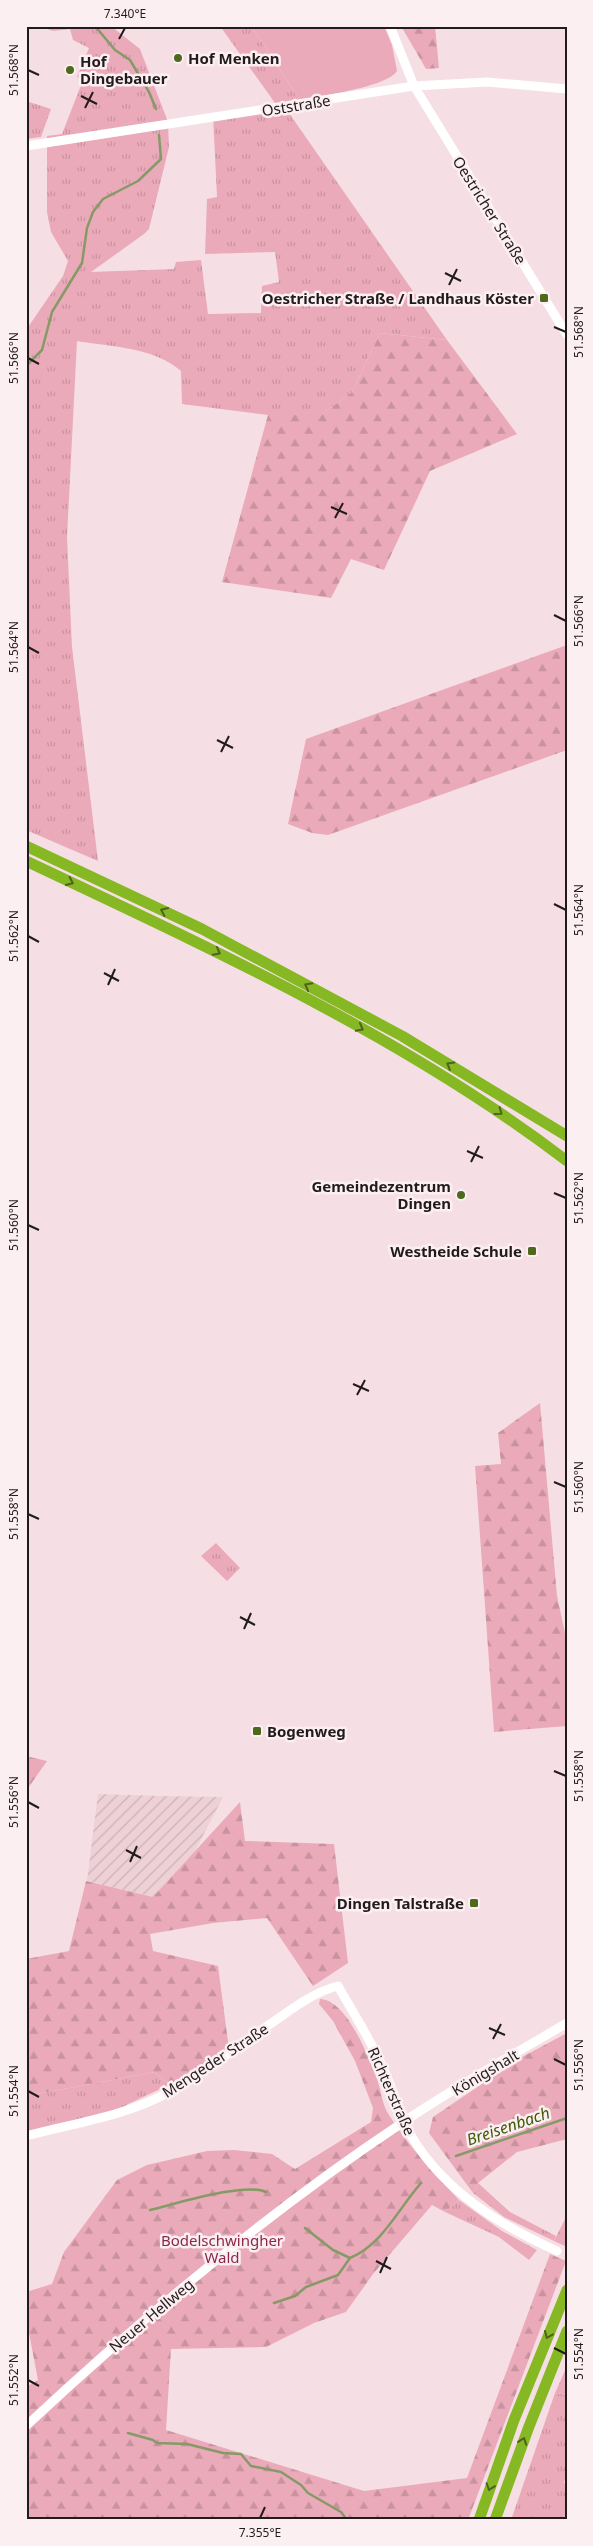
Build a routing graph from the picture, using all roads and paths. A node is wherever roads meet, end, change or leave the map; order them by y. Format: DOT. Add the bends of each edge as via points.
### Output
graph roads {
  1 [pos="390,26"];
  2 [pos="414,86"];
  3 [pos="567,89"];
  4 [pos="26,146"];
  5 [pos="567,335"];
  6 [pos="26,846"];
  7 [pos="26,861"];
  8 [pos="567,1136"];
  9 [pos="567,1161"];
  10 [pos="338,1986"];
  11 [pos="567,2023"];
  12 [pos="404,2122"];
  13 [pos="26,2136"];
  14 [pos="557,2251"];
  15 [pos="567,2290"];
  16 [pos="567,2331"];
  17 [pos="26,2426"];
  18 [pos="479,2520"];
  19 [pos="495,2520"];
  1 -- 2 [label="main road, Oestricher Straße"];
  2 -- 3 [label="main road, Oststraße" via="487,82"];
  2 -- 4 [label="main road, Oststraße"];
  2 -- 5 [label="main road, Oestricher Straße"];
  8 -- 6 [label="highway, one-way" via="402,1036 202,929"];
  7 -- 9 [label="highway, one-way" via="195,941 391,1045 490,1106"];
  10 -- 12 [label="main road, Richterstraße" via="387,2076"];
  10 -- 13 [label="main road, Mengeder Straße" via="324,1989 303,2001 234,2050 146,2103"];
  11 -- 12 [label="main road, Königshalt"];
  12 -- 14 [label="main road, Richterstraße" via="422,2152 466,2198 518,2232"];
  12 -- 17 [label="main road, Neuer Hellweg" via="298,2197 178,2291"];
  15 -- 18 [label="highway, one-way" via="514,2420"];
  19 -- 16 [label="highway, one-way"];
}
